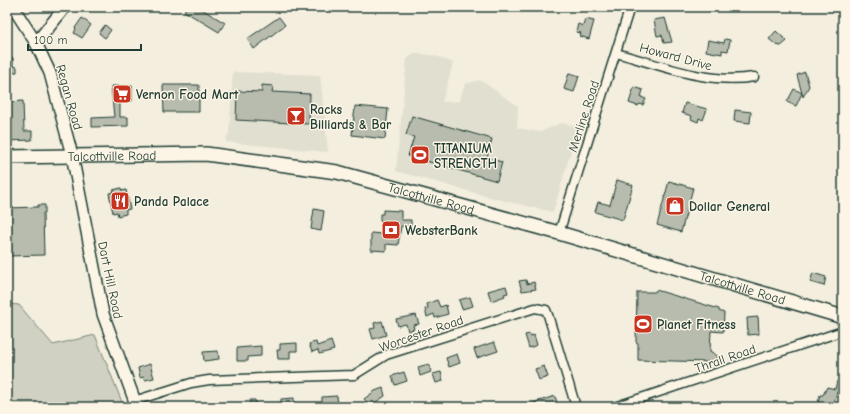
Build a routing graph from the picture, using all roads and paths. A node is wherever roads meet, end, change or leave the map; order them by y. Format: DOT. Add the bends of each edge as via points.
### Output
graph roads {
  1 [pos="13,7"];
  2 [pos="65,7"];
  3 [pos="630,7"];
  4 [pos="36,43"];
  5 [pos="616,53"];
  6 [pos="754,77"];
  7 [pos="72,155"];
  8 [pos="7,157"];
  9 [pos="559,233"];
  10 [pos="843,317"];
  11 [pos="843,331"];
  12 [pos="135,404"];
  13 [pos="576,407"];
  14 [pos="614,407"];
  1 -- 4 [label="main road, Regan Road"];
  2 -- 4 [label="main road"];
  3 -- 5 [label="street, Merline Road"];
  4 -- 7 [label="main road, Regan Road" via="50,73"];
  5 -- 6 [label="street, Howard Drive" via="709,78 735,80"];
  5 -- 9 [label="street, Merline Road"];
  7 -- 8 [label="main road, Talcottville Road"];
  7 -- 9 [label="main road, Talcottville Road" via="206,154 337,172"];
  7 -- 12 [label="main road, Dart Hill Road" via="103,314"];
  9 -- 10 [label="main road, Talcottville Road"];
  11 -- 14 [label="street, Thrall Road"];
  12 -- 13 [label="street, Worcester Road" via="191,383 210,380 354,374 386,355 535,308 546,310"];
}
